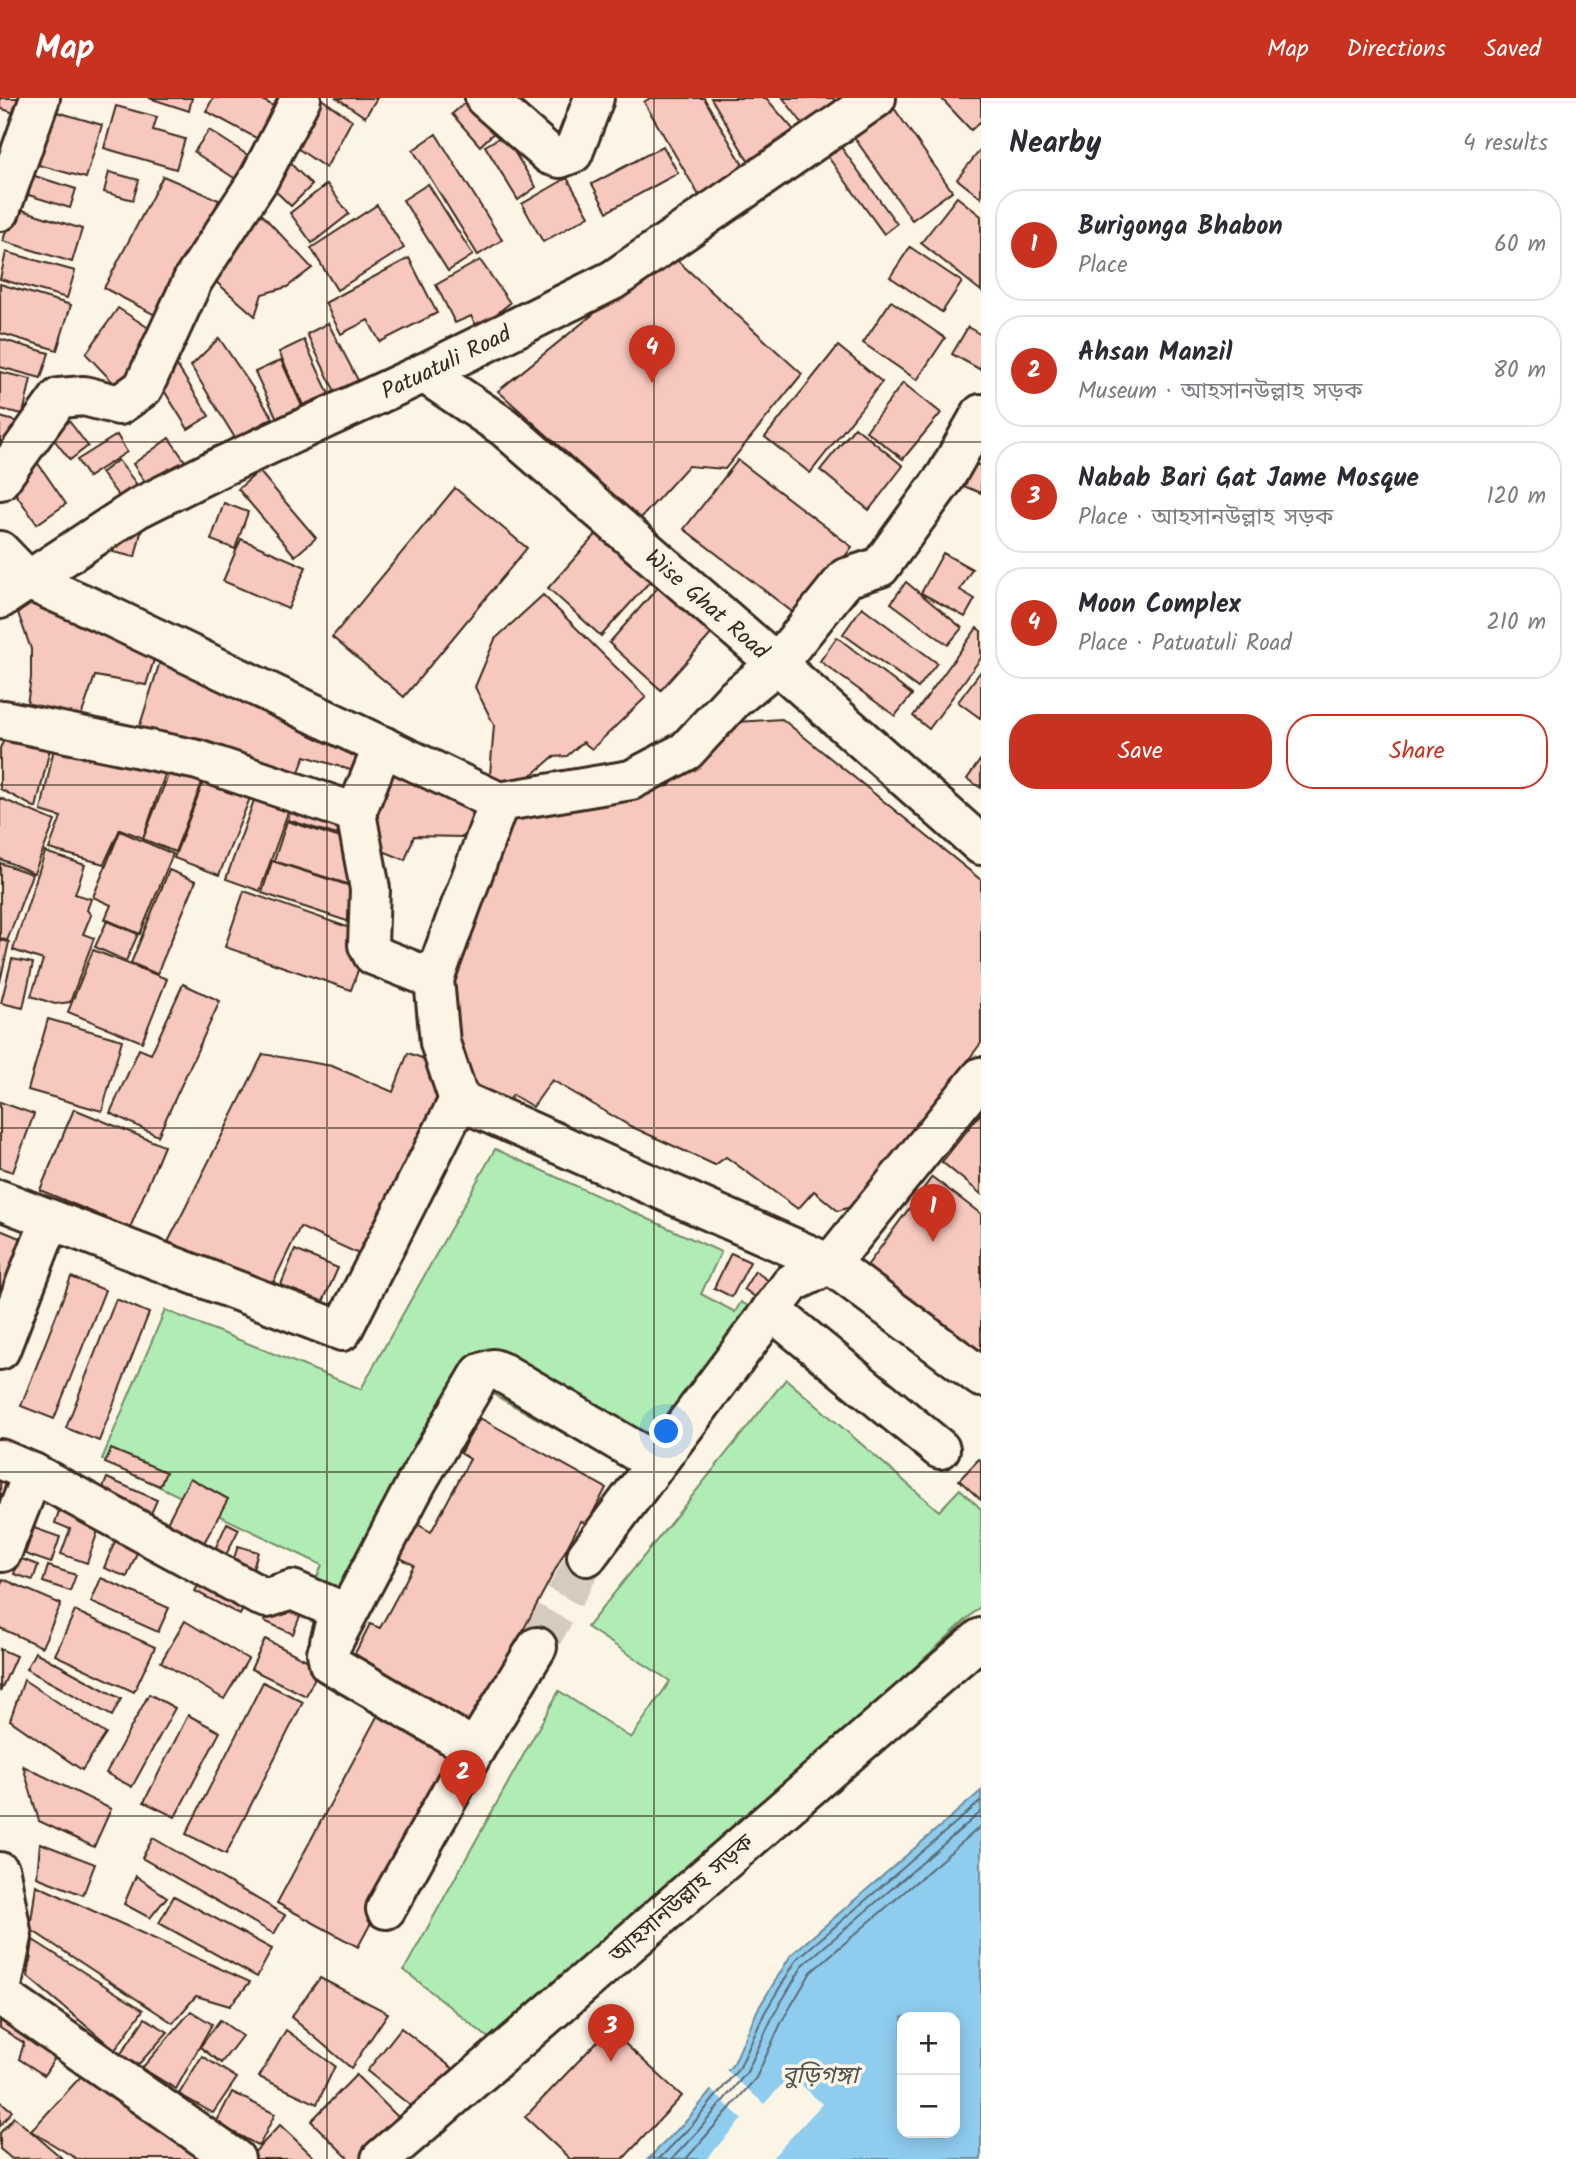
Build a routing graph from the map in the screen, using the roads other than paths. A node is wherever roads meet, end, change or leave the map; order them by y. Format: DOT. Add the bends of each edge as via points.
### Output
graph roads {
  1 [pos="40,98"];
  2 [pos="301,98"];
  3 [pos="485,98"];
  4 [pos="594,98"];
  5 [pos="876,98"];
  6 [pos="1,206"];
  7 [pos="424,373"];
  8 [pos="981,414"];
  9 [pos="0,480"];
  10 [pos="0,551"];
  11 [pos="14,590"];
  12 [pos="777,664"];
  13 [pos="1,715"];
  14 [pos="383,746"];
  15 [pos="499,802"];
  16 [pos="356,813"];
  17 [pos="981,845"];
  18 [pos="434,979"];
  19 [pos="981,1077"];
  20 [pos="458,1100"];
  21 [pos="0,1200"];
  22 [pos="50,1220"];
  23 [pos="830,1264"];
  24 [pos="771,1310"];
  25 [pos="0,1350"];
  26 [pos="981,1377"];
  27 [pos="940,1449"];
  28 [pos="656,1463"];
  29 [pos="17,1466"];
  30 [pos="0,1552"];
  31 [pos="587,1556"];
  32 [pos="981,1638"];
  33 [pos="537,1647"];
  34 [pos="328,1648"];
  35 [pos="475,1749"];
  36 [pos="0,1872"];
  37 [pos="386,1909"];
  38 [pos="0,1995"];
  39 [pos="235,2159"];
  40 [pos="381,2159"];
  1 -- 6 [label="street"];
  2 -- 9 [label="street" via="259,179 193,280 144,388 119,405 84,396 59,398"];
  3 -- 4 [label="street" via="550,155 560,158 573,153"];
  5 -- 7 [label="street, Patuatuli Road" via="613,280"];
  7 -- 11 [label="street, Patuatuli Road" via="138,508"];
  7 -- 12 [label="street, Wise Ghat Road" via="504,427"];
  8 -- 12 [label="street" via="946,476 880,568 846,578"];
  10 -- 11 [label="street"];
  11 -- 14 [label="street" via="105,614"];
  12 -- 15 [label="street" via="733,700 686,751 631,780"];
  12 -- 17 [label="street, Wise Ghat Road"];
  13 -- 16 [label="street" via="198,760"];
  14 -- 15 [label="street"];
  14 -- 16 [label="street"];
  15 -- 18 [label="street"];
  16 -- 18 [label="street" via="370,889 370,950"];
  18 -- 20 [label="street" via="440,1043"];
  19 -- 23 [label="street"];
  20 -- 22 [label="street" via="342,1331"];
  20 -- 23 [label="street"];
  21 -- 22 [label="street"];
  22 -- 25 [label="street"];
  23 -- 24 [label="street" via="792,1283"];
  23 -- 26 [label="street"];
  24 -- 27 [label="street"];
  24 -- 28 [label="street"];
  28 -- 31 [label="street"];
  28 -- 34 [label="street" via="503,1373 493,1369 481,1373"];
  29 -- 30 [label="street"];
  29 -- 34 [label="street" via="258,1595 267,1598 292,1590 338,1610"];
  32 -- 40 [label="street, আহসানউল্লাহ সড়ক"];
  33 -- 35 [label="street"];
  34 -- 35 [label="street" via="329,1663"];
  35 -- 37 [label="street"];
  36 -- 38 [label="street" via="12,1937"];
  38 -- 39 [label="street"];
}
